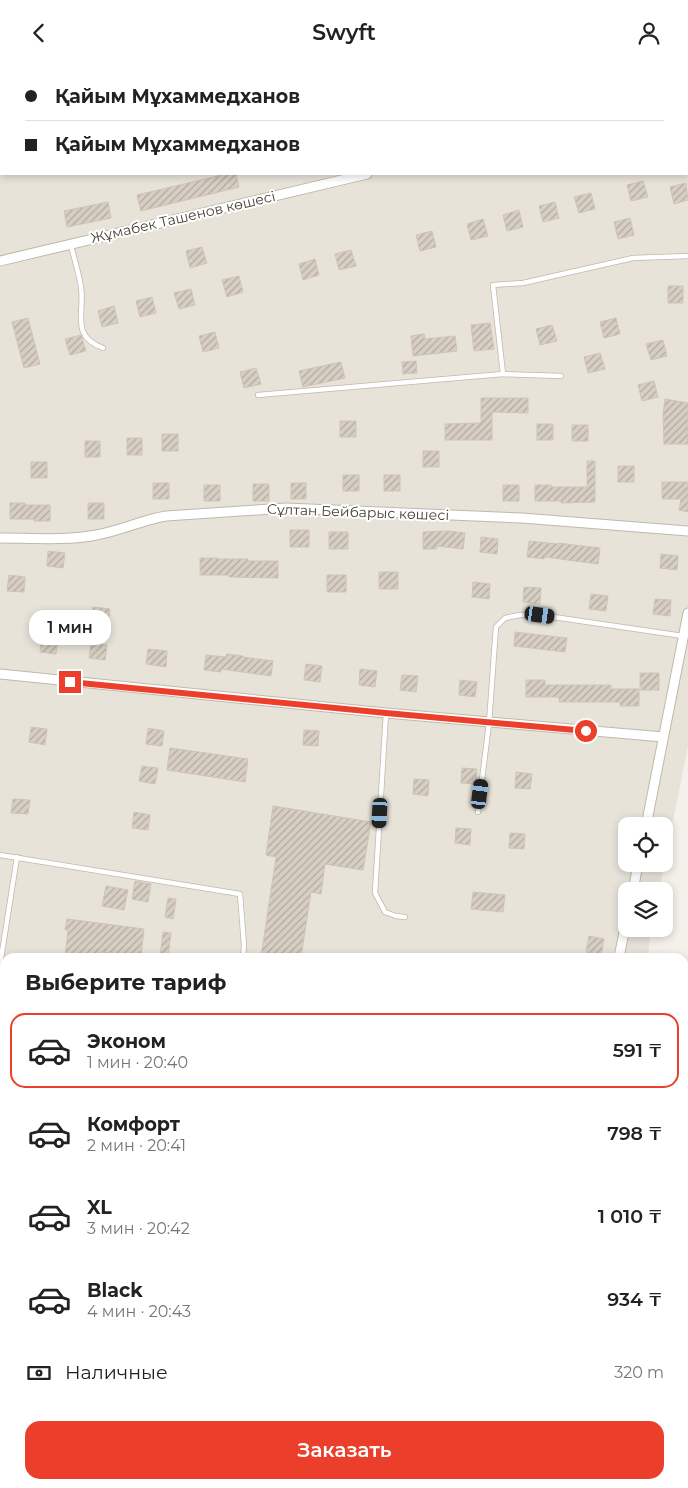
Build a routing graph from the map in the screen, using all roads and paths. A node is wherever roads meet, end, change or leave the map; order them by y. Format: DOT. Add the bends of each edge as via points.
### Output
graph roads {
  1 [pos="363,175"];
  2 [pos="70,243"];
  3 [pos="688,256"];
  4 [pos="0,261"];
  5 [pos="103,348"];
  6 [pos="503,374"];
  7 [pos="561,375"];
  8 [pos="258,395"];
  9 [pos="688,531"];
  10 [pos="0,538"];
  11 [pos="688,613"];
  12 [pos="683,636"];
  13 [pos="0,675"];
  14 [pos="386,713"];
  15 [pos="489,723"];
  16 [pos="663,737"];
  17 [pos="478,812"];
  18 [pos="648,817"];
  19 [pos="0,855"];
  20 [pos="17,857"];
  21 [pos="405,917"];
  22 [pos="623,937"];
  23 [pos="2,953"];
  24 [pos="243,953"];
  25 [pos="620,953"];
  1 -- 2 [label="street, Жұмабек Ташенов көшесі"];
  2 -- 4 [label="street, Жұмабек Ташенов көшесі"];
  2 -- 5 [label="lane" via="81,287 81,323 89,340"];
  3 -- 6 [label="lane" via="633,258 523,283 494,285"];
  6 -- 7 [label="lane"];
  6 -- 8 [label="lane"];
  9 -- 10 [label="street, Сұлтан Бейбарыс көшесі" via="522,518 286,508 151,518 96,535"];
  11 -- 12 [label="street"];
  12 -- 15 [label="lane" via="540,615 505,618 496,627"];
  12 -- 16 [label="street"];
  13 -- 14 [label="street"];
  14 -- 15 [label="street"];
  14 -- 21 [label="lane" via="375,893 385,912"];
  15 -- 16 [label="street"];
  15 -- 17 [label="lane"];
  16 -- 18 [label="street"];
  19 -- 20 [label="lane"];
  20 -- 23 [label="lane"];
  20 -- 24 [label="lane" via="240,894"];
  22 -- 25 [label="street"];
}
